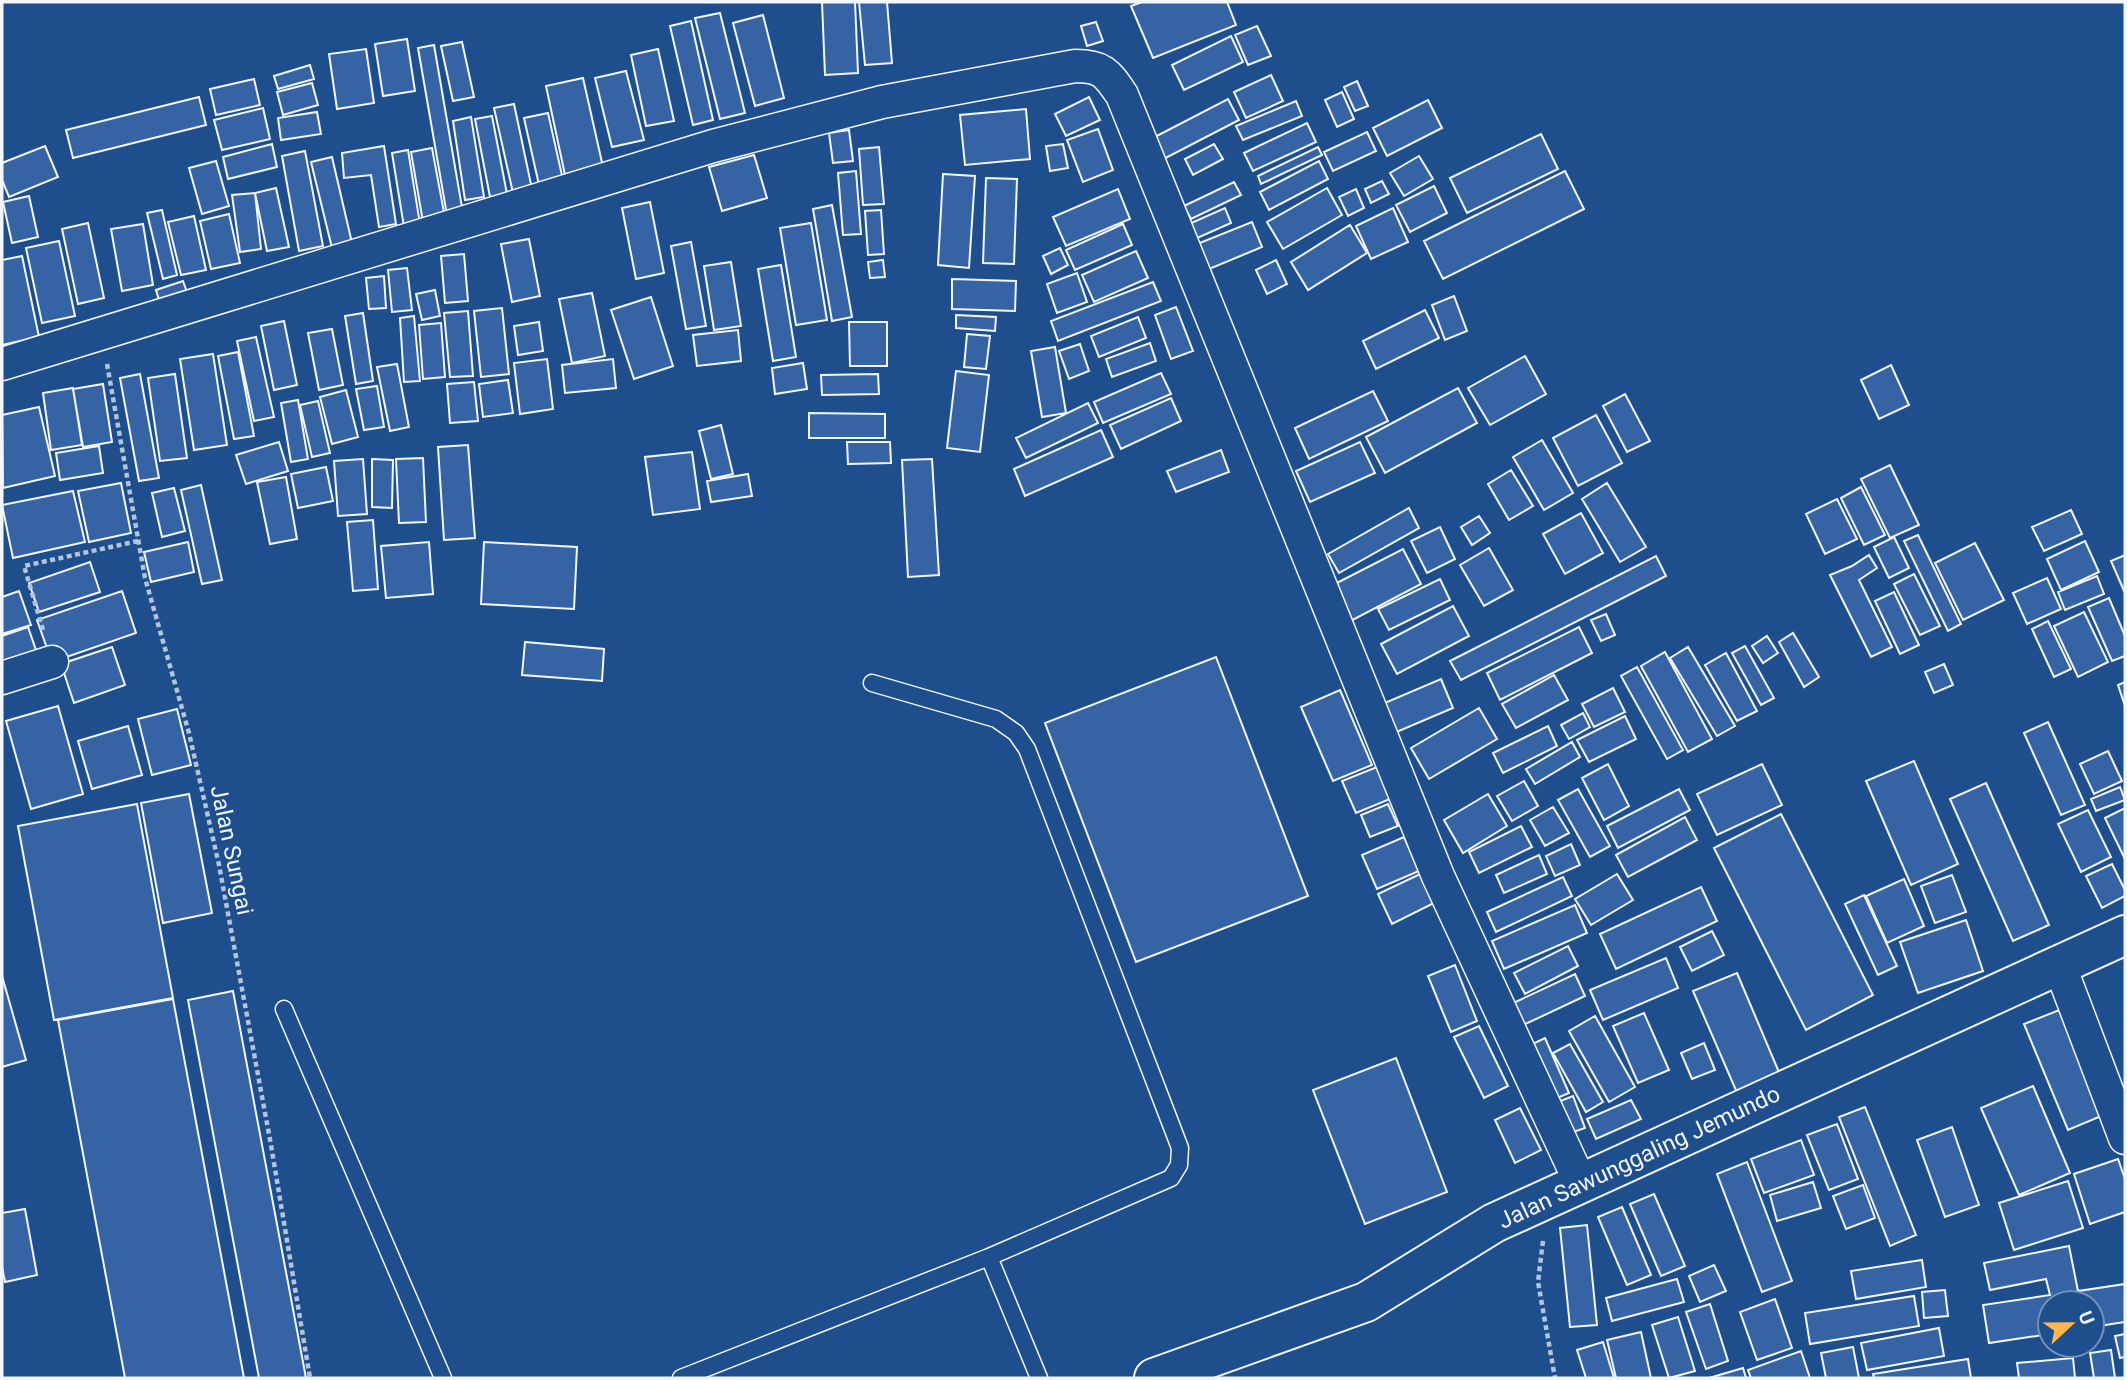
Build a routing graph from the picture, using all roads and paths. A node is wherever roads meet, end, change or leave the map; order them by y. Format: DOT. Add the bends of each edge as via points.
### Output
graph roads {
  1 [pos="101,333"];
  2 [pos="2,364"];
  3 [pos="138,541"];
  4 [pos="51,662"];
  5 [pos="2,678"];
  6 [pos="872,683"];
  7 [pos="2125,935"];
  8 [pos="2059,964"];
  9 [pos="284,1009"];
  10 [pos="2125,1138"];
  11 [pos="1565,1191"];
  12 [pos="989,1257"];
  13 [pos="310,1378"];
  14 [pos="443,1378"];
  15 [pos="681,1378"];
  16 [pos="1039,1378"];
  17 [pos="1154,1378"];
  18 [pos="1555,1378"];
  1 -- 2 [label="street"];
  1 -- 3 [label="path, Jalan Sungai"];
  1 -- 11 [label="street" via="713,146 882,102 1095,66 1109,75 1122,95"];
  3 -- 4 [label="path" via="24,566"];
  3 -- 13 [label="path, Jalan Sungai" via="219,865"];
  4 -- 5 [label="street"];
  6 -- 12 [label="lane" via="996,719 1027,748 1180,1147 1179,1165 1171,1178"];
  7 -- 8 [label="main road, Jalan Sawunggaling Jemundo"];
  8 -- 10 [label="street"];
  8 -- 11 [label="main road, Jalan Sawunggaling Jemundo"];
  9 -- 14 [label="lane"];
  11 -- 17 [label="main road, Jalan Sawunggaling Jemundo" via="1494,1223 1366,1302"];
  11 -- 18 [label="path" via="1538,1282"];
  12 -- 15 [label="lane"];
  12 -- 16 [label="lane"];
}
